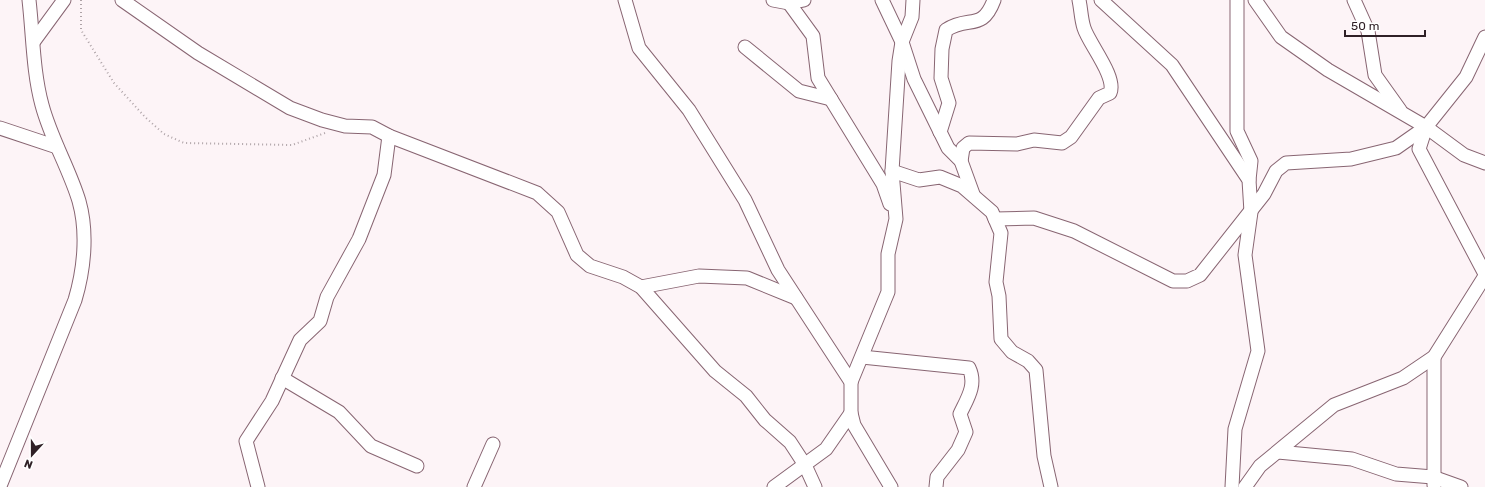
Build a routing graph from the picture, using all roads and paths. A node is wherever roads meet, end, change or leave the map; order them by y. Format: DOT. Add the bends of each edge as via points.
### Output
graph roads {
  1 [pos="29,0"];
  2 [pos="64,0"];
  3 [pos="81,0"];
  4 [pos="122,0"];
  5 [pos="625,0"];
  6 [pos="773,0"];
  7 [pos="804,0"];
  8 [pos="882,0"];
  9 [pos="913,0"];
  10 [pos="994,0"];
  11 [pos="1079,0"];
  12 [pos="1101,0"];
  13 [pos="1237,0"];
  14 [pos="1255,0"];
  15 [pos="1354,0"];
  16 [pos="789,3"];
  17 [pos="1485,37"];
  18 [pos="34,41"];
  19 [pos="902,42"];
  20 [pos="745,47"];
  21 [pos="831,99"];
  22 [pos="1402,113"];
  23 [pos="345,126"];
  24 [pos="1426,127"];
  25 [pos="0,128"];
  26 [pos="940,132"];
  27 [pos="389,136"];
  28 [pos="57,147"];
  29 [pos="961,161"];
  30 [pos="1485,163"];
  31 [pos="892,171"];
  32 [pos="1249,180"];
  33 [pos="973,196"];
  34 [pos="1251,212"];
  35 [pos="896,219"];
  36 [pos="995,219"];
  37 [pos="1485,275"];
  38 [pos="641,287"];
  39 [pos="796,298"];
  40 [pos="862,357"];
  41 [pos="1434,357"];
  42 [pos="282,378"];
  43 [pos="851,382"];
  44 [pos="851,413"];
  45 [pos="493,444"];
  46 [pos="1278,452"];
  47 [pos="804,465"];
  48 [pos="417,466"];
  49 [pos="1433,482"];
  50 [pos="0,486"];
  51 [pos="258,487"];
  52 [pos="474,487"];
  53 [pos="774,487"];
  54 [pos="815,487"];
  55 [pos="891,487"];
  56 [pos="936,487"];
  57 [pos="1051,487"];
  58 [pos="1232,487"];
  59 [pos="1245,487"];
  60 [pos="1461,487"];
  1 -- 18 [label="street"];
  2 -- 18 [label="street"];
  3 -- 23 [label="path" via="81,30 114,83 164,134 184,143 292,145"];
  4 -- 23 [label="street" via="198,53 290,108"];
  5 -- 39 [label="street" via="639,48 689,110 745,200 778,270"];
  6 -- 16 [label="street"];
  7 -- 16 [label="street"];
  8 -- 19 [label="street"];
  9 -- 19 [label="street" via="912,17"];
  10 -- 26 [label="street" via="989,13 980,21 955,24 946,30 942,49 941,78 949,103"];
  11 -- 29 [label="street" via="1084,28 1109,77 1112,90 1110,93 1099,98 1071,137 1062,143 1034,140 1017,144 969,142 963,148"];
  12 -- 32 [label="street" via="1172,65"];
  13 -- 32 [label="street" via="1237,131 1251,161"];
  14 -- 22 [label="street" via="1281,37 1328,70"];
  15 -- 22 [label="street" via="1368,31 1375,75"];
  16 -- 21 [label="street" via="813,36 818,78"];
  17 -- 24 [label="street" via="1466,77"];
  18 -- 28 [label="street" via="42,104"];
  19 -- 26 [label="street" via="914,79"];
  19 -- 31 [label="street"];
  20 -- 21 [label="street" via="799,91"];
  21 -- 35 [label="street" via="883,184"];
  22 -- 24 [label="street"];
  23 -- 27 [label="street" via="372,127"];
  24 -- 30 [label="street" via="1464,155"];
  24 -- 34 [label="street" via="1396,148 1351,159 1286,162 1276,171"];
  24 -- 37 [label="street" via="1419,149"];
  25 -- 28 [label="street"];
  26 -- 29 [label="street" via="948,148"];
  27 -- 38 [label="street" via="537,193 558,212 577,256 590,266 623,277"];
  27 -- 42 [label="street" via="384,176 359,239 327,297 320,321 300,340"];
  28 -- 50 [label="street" via="79,202 83,229 81,280 62,335"];
  29 -- 33 [label="street"];
  31 -- 33 [label="street" via="919,180 940,177 962,186"];
  31 -- 35 [label="street"];
  32 -- 34 [label="street"];
  33 -- 36 [label="street" via="992,212"];
  34 -- 36 [label="street" via="1200,275 1186,281 1172,281 1074,231 1034,218"];
  34 -- 58 [label="street" via="1245,255 1258,351 1235,429"];
  35 -- 40 [label="street" via="888,254 888,292"];
  36 -- 57 [label="street" via="1001,233 996,282 1001,339 1012,352 1028,361 1036,370 1044,456"];
  37 -- 41 [label="street"];
  38 -- 39 [label="street" via="699,276 747,278"];
  38 -- 47 [label="street" via="715,370 746,396 765,420 790,442"];
  39 -- 43 [label="street"];
  40 -- 43 [label="street"];
  40 -- 56 [label="street" via="969,368 972,374 972,388 960,414 966,432 958,450 937,477"];
  41 -- 46 [label="street" via="1403,378 1334,405"];
  41 -- 49 [label="street"];
  42 -- 48 [label="street" via="340,412 371,446"];
  42 -- 51 [label="street" via="272,401 246,441"];
  43 -- 44 [label="street"];
  44 -- 47 [label="street" via="826,449"];
  44 -- 55 [label="street" via="854,425"];
  45 -- 52 [label="street"];
  46 -- 49 [label="street" via="1352,458 1396,474"];
  46 -- 59 [label="street" via="1260,466"];
  47 -- 53 [label="street"];
  47 -- 54 [label="street"];
  49 -- 60 [label="street"];
}
